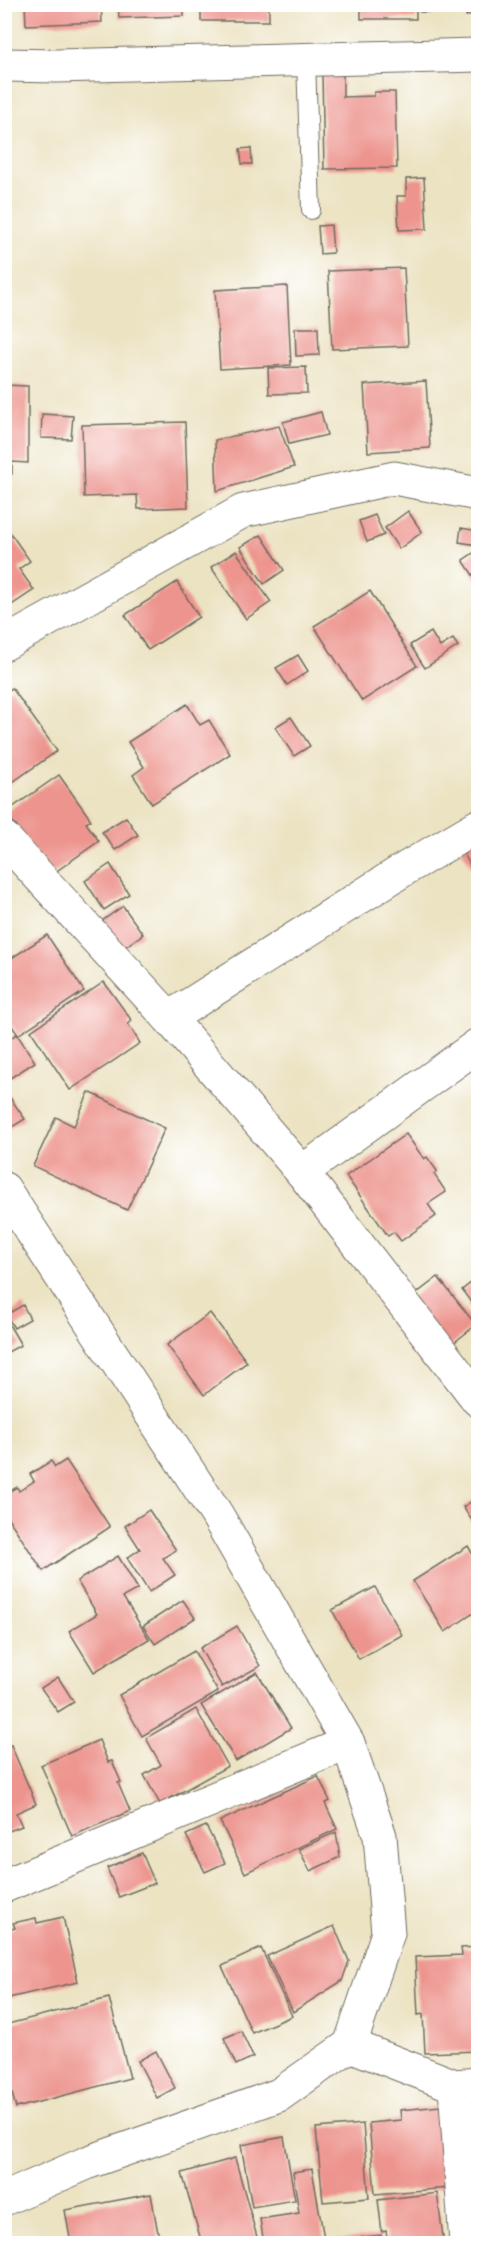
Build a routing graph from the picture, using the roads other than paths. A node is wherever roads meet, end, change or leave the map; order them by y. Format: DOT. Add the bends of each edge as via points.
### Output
graph roads {
  1 [pos="478,55"];
  2 [pos="306,60"];
  3 [pos="4,65"];
  4 [pos="311,210"];
  5 [pos="478,495"];
  6 [pos="4,644"];
  7 [pos="478,826"];
  8 [pos="4,838"];
  9 [pos="169,1018"];
  10 [pos="478,1045"];
  11 [pos="302,1172"];
  12 [pos="4,1190"];
  13 [pos="478,1400"];
  14 [pos="348,1743"];
  15 [pos="4,1886"];
  16 [pos="350,2045"];
  17 [pos="467,2085"];
  18 [pos="4,2199"];
  19 [pos="466,2244"];
  1 -- 2 [label="street"];
  2 -- 3 [label="street"];
  2 -- 4 [label="lane"];
  5 -- 6 [label="street" via="394,478 243,511"];
  7 -- 9 [label="street"];
  8 -- 9 [label="street"];
  9 -- 11 [label="street"];
  10 -- 11 [label="street"];
  11 -- 13 [label="street"];
  12 -- 14 [label="street" via="217,1515"];
  14 -- 15 [label="street"];
  14 -- 16 [label="street" via="380,1836 388,1933"];
  16 -- 17 [label="street"];
  16 -- 18 [label="street" via="279,2095 89,2162"];
  17 -- 19 [label="street"];
}
